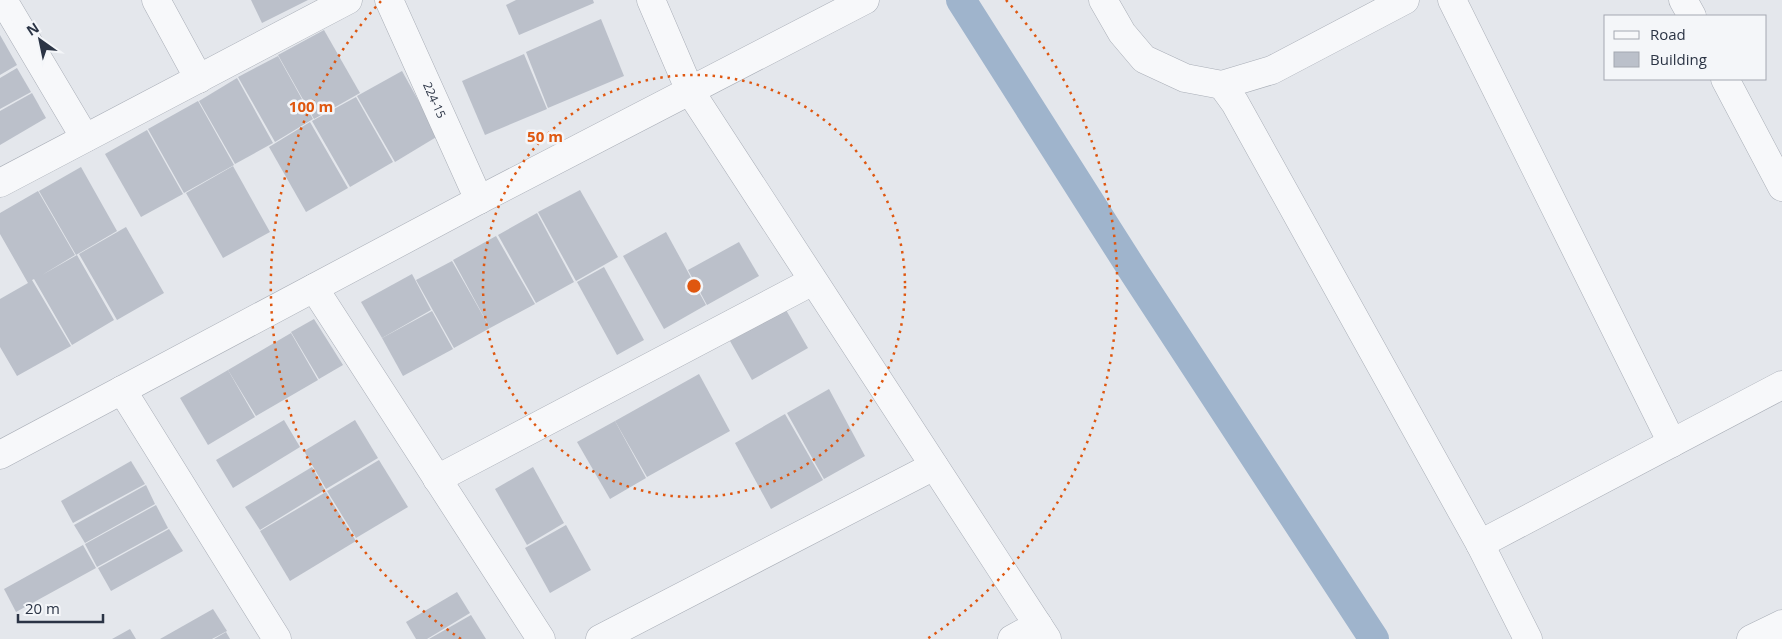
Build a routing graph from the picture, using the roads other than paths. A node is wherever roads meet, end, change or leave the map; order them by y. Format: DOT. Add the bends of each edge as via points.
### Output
graph roads {
  1 [pos="3,0"];
  2 [pos="156,0"];
  3 [pos="348,0"];
  4 [pos="389,0"];
  5 [pos="651,0"];
  6 [pos="865,0"];
  7 [pos="1103,0"];
  8 [pos="1405,0"];
  9 [pos="1452,0"];
  10 [pos="1683,0"];
  11 [pos="1691,15"];
  12 [pos="199,79"];
  13 [pos="1726,80"];
  14 [pos="1222,85"];
  15 [pos="690,91"];
  16 [pos="85,138"];
  17 [pos="0,183"];
  18 [pos="1782,187"];
  19 [pos="479,200"];
  20 [pos="813,281"];
  21 [pos="314,288"];
  22 [pos="1782,385"];
  23 [pos="122,390"];
  24 [pos="1672,443"];
  25 [pos="0,454"];
  26 [pos="934,466"];
  27 [pos="437,479"];
  28 [pos="1480,544"];
  29 [pos="1782,624"];
  30 [pos="1043,632"];
  31 [pos="277,639"];
  32 [pos="541,639"];
  33 [pos="600,639"];
  34 [pos="1012,639"];
  35 [pos="1528,639"];
  36 [pos="1751,639"];
  1 -- 16 [label="street"];
  2 -- 12 [label="street"];
  3 -- 12 [label="street"];
  4 -- 19 [label="street, 224-15"];
  5 -- 15 [label="street"];
  6 -- 15 [label="street"];
  7 -- 14 [label="street" via="1122,33 1144,59 1185,78"];
  8 -- 14 [label="street" via="1272,70"];
  9 -- 24 [label="street"];
  10 -- 11 [label="street"];
  12 -- 16 [label="street"];
  13 -- 18 [label="street"];
  14 -- 28 [label="street" via="1235,103"];
  15 -- 19 [label="street"];
  15 -- 20 [label="street"];
  16 -- 17 [label="street"];
  19 -- 21 [label="street"];
  20 -- 26 [label="street"];
  20 -- 27 [label="street"];
  21 -- 23 [label="street"];
  21 -- 27 [label="street"];
  22 -- 24 [label="street"];
  23 -- 25 [label="street"];
  23 -- 31 [label="street"];
  24 -- 28 [label="street"];
  26 -- 30 [label="street"];
  26 -- 33 [label="street"];
  27 -- 32 [label="street"];
  28 -- 35 [label="street"];
  29 -- 36 [label="street"];
  30 -- 34 [label="street"];
}
